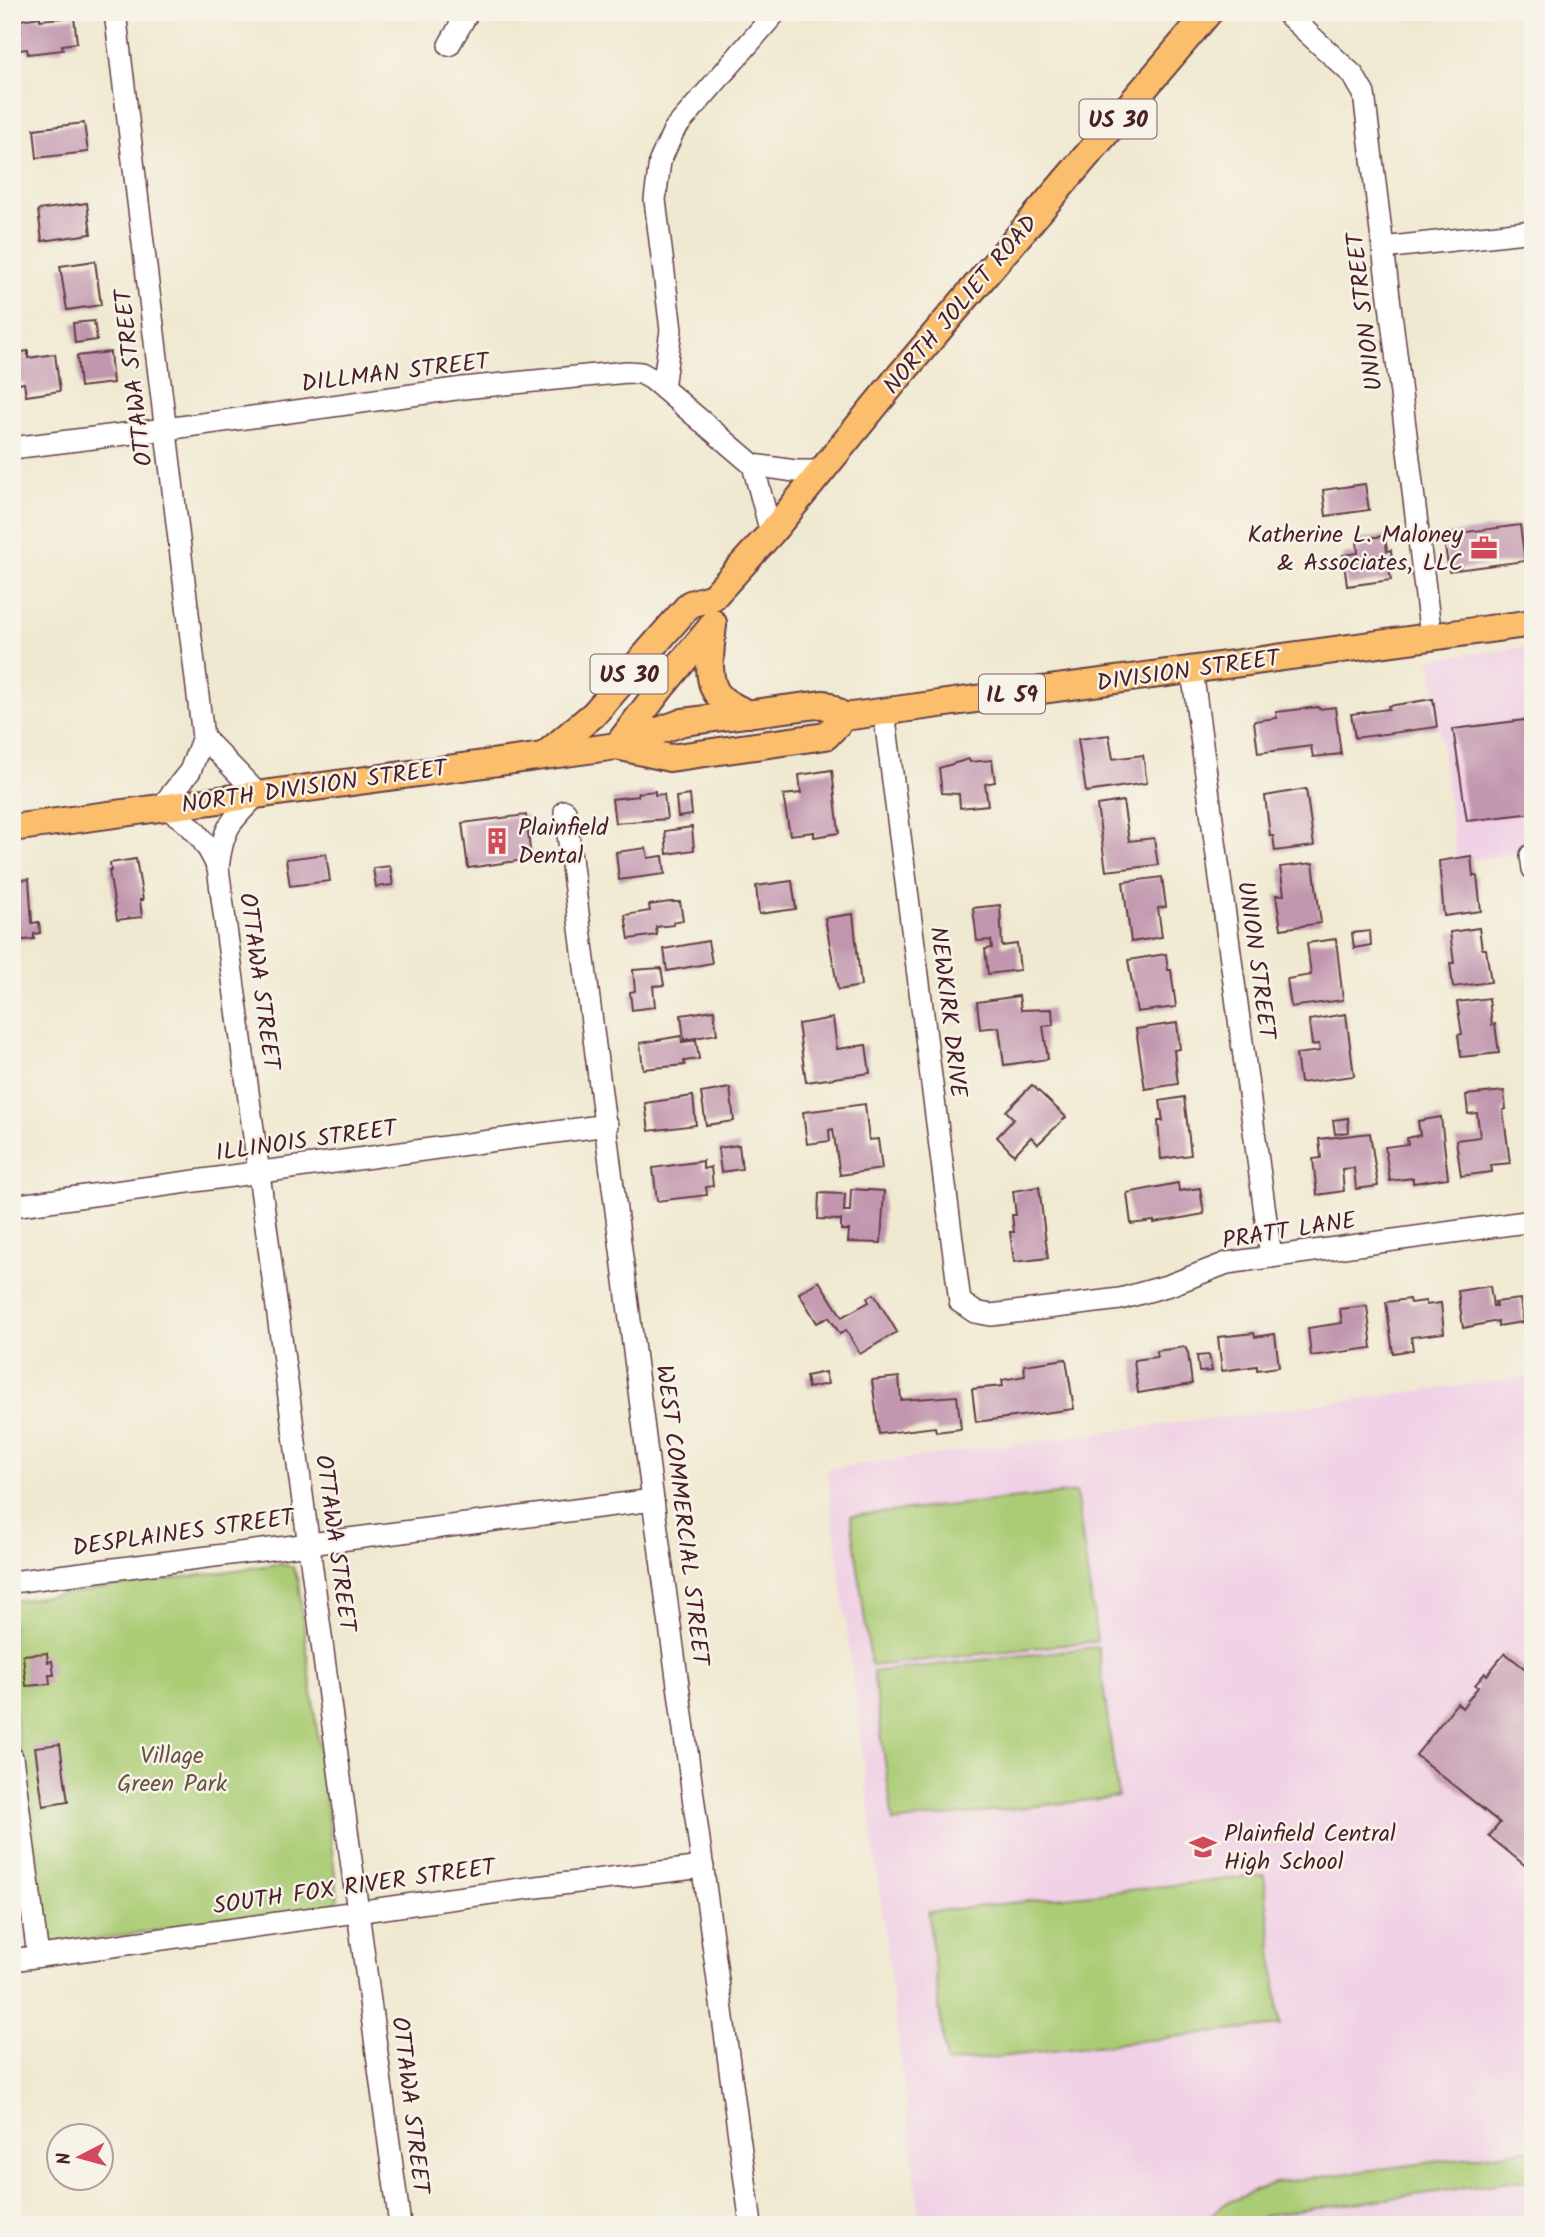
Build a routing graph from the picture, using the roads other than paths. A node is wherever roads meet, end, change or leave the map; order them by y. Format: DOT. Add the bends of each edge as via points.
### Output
graph roads {
  1 [pos="116,12"];
  2 [pos="468,12"];
  3 [pos="776,12"];
  4 [pos="1209,12"];
  5 [pos="1284,12"];
  6 [pos="449,45"];
  7 [pos="1533,231"];
  8 [pos="1383,248"];
  9 [pos="663,388"];
  10 [pos="166,429"];
  11 [pos="12,448"];
  12 [pos="752,465"];
  13 [pos="820,471"];
  14 [pos="771,533"];
  15 [pos="713,597"];
  16 [pos="1533,624"];
  17 [pos="713,625"];
  18 [pos="1431,637"];
  19 [pos="1192,670"];
  20 [pos="884,711"];
  21 [pos="748,714"];
  22 [pos="844,717"];
  23 [pos="203,737"];
  24 [pos="617,746"];
  25 [pos="545,755"];
  26 [pos="258,794"];
  27 [pos="162,806"];
  28 [pos="565,811"];
  29 [pos="12,828"];
  30 [pos="218,868"];
  31 [pos="607,1125"];
  32 [pos="260,1173"];
  33 [pos="12,1206"];
  34 [pos="1533,1221"];
  35 [pos="1271,1256"];
  36 [pos="975,1312"];
  37 [pos="653,1500"];
  38 [pos="310,1542"];
  39 [pos="12,1582"];
  40 [pos="12,1757"];
  41 [pos="703,1867"];
  42 [pos="359,1913"];
  43 [pos="38,1956"];
  44 [pos="12,1960"];
  45 [pos="400,2225"];
  46 [pos="751,2225"];
  1 -- 10 [label="street, OTTAWA STREET"];
  2 -- 6 [label="street"];
  3 -- 9 [label="street" via="674,131 660,161 655,200 671,330"];
  4 -- 13 [label="main road, NORTH JOLIET ROAD / US 30"];
  5 -- 8 [label="street, UNION STREET" via="1353,75 1364,94"];
  7 -- 8 [label="street"];
  8 -- 18 [label="street, UNION STREET"];
  9 -- 10 [label="street, DILLMAN STREET" via="641,373 627,372 463,388"];
  9 -- 12 [label="street, DILLMAN STREET"];
  10 -- 11 [label="street, DILLMAN STREET"];
  10 -- 23 [label="street, OTTAWA STREET"];
  12 -- 13 [label="street"];
  12 -- 14 [label="street"];
  13 -- 14 [label="main road, NORTH JOLIET ROAD / US 30"];
  14 -- 15 [label="main road, NORTH JOLIET ROAD / US 30"];
  15 -- 17 [label="main road"];
  15 -- 25 [label="main road, NORTH JOLIET ROAD / US 30" via="690,604 594,715"];
  16 -- 18 [label="main road, DIVISION STREET / IL 59"];
  17 -- 21 [label="main road" via="709,660 716,692"];
  17 -- 24 [label="main road, US 30"];
  18 -- 19 [label="main road, DIVISION STREET / IL 59"];
  19 -- 20 [label="main road, DIVISION STREET / IL 59"];
  19 -- 35 [label="street, UNION STREET"];
  20 -- 22 [label="main road, DIVISION STREET / IL 59"];
  20 -- 36 [label="street, NEWKIRK DRIVE" via="960,1302"];
  21 -- 22 [label="main road, DIVISION STREET / IL 59" via="824,704"];
  21 -- 24 [label="main road, DIVISION STREET / IL 59" via="683,722"];
  22 -- 24 [label="main road, DIVISION STREET / IL 59" via="826,736 670,758"];
  23 -- 26 [label="street"];
  23 -- 27 [label="street, OTTAWA STREET" via="190,771"];
  24 -- 25 [label="main road, NORTH DIVISION STREET"];
  25 -- 26 [label="main road, NORTH DIVISION STREET"];
  26 -- 27 [label="main road, NORTH DIVISION STREET"];
  26 -- 30 [label="street, OTTAWA STREET" via="224,833"];
  27 -- 29 [label="main road, NORTH DIVISION STREET"];
  27 -- 30 [label="street, OTTAWA STREET" via="193,827"];
  28 -- 31 [label="street, WEST COMMERCIAL STREET"];
  30 -- 32 [label="street, OTTAWA STREET"];
  31 -- 32 [label="street, ILLINOIS STREET"];
  31 -- 37 [label="street, WEST COMMERCIAL STREET"];
  32 -- 33 [label="street, ILLINOIS STREET"];
  32 -- 38 [label="street, OTTAWA STREET"];
  34 -- 35 [label="street, PRATT LANE"];
  35 -- 36 [label="street, PRATT LANE" via="1227,1263 1120,1299 991,1315"];
  37 -- 38 [label="street, DESPLAINES STREET"];
  37 -- 41 [label="street, WEST COMMERCIAL STREET"];
  38 -- 39 [label="street, DESPLAINES STREET"];
  38 -- 42 [label="street, OTTAWA STREET"];
  40 -- 43 [label="street"];
  41 -- 42 [label="street, SOUTH FOX RIVER STREET"];
  41 -- 46 [label="street, WEST COMMERCIAL STREET"];
  42 -- 43 [label="street, SOUTH FOX RIVER STREET"];
  42 -- 45 [label="street, OTTAWA STREET"];
  43 -- 44 [label="street, SOUTH FOX RIVER STREET"];
}
